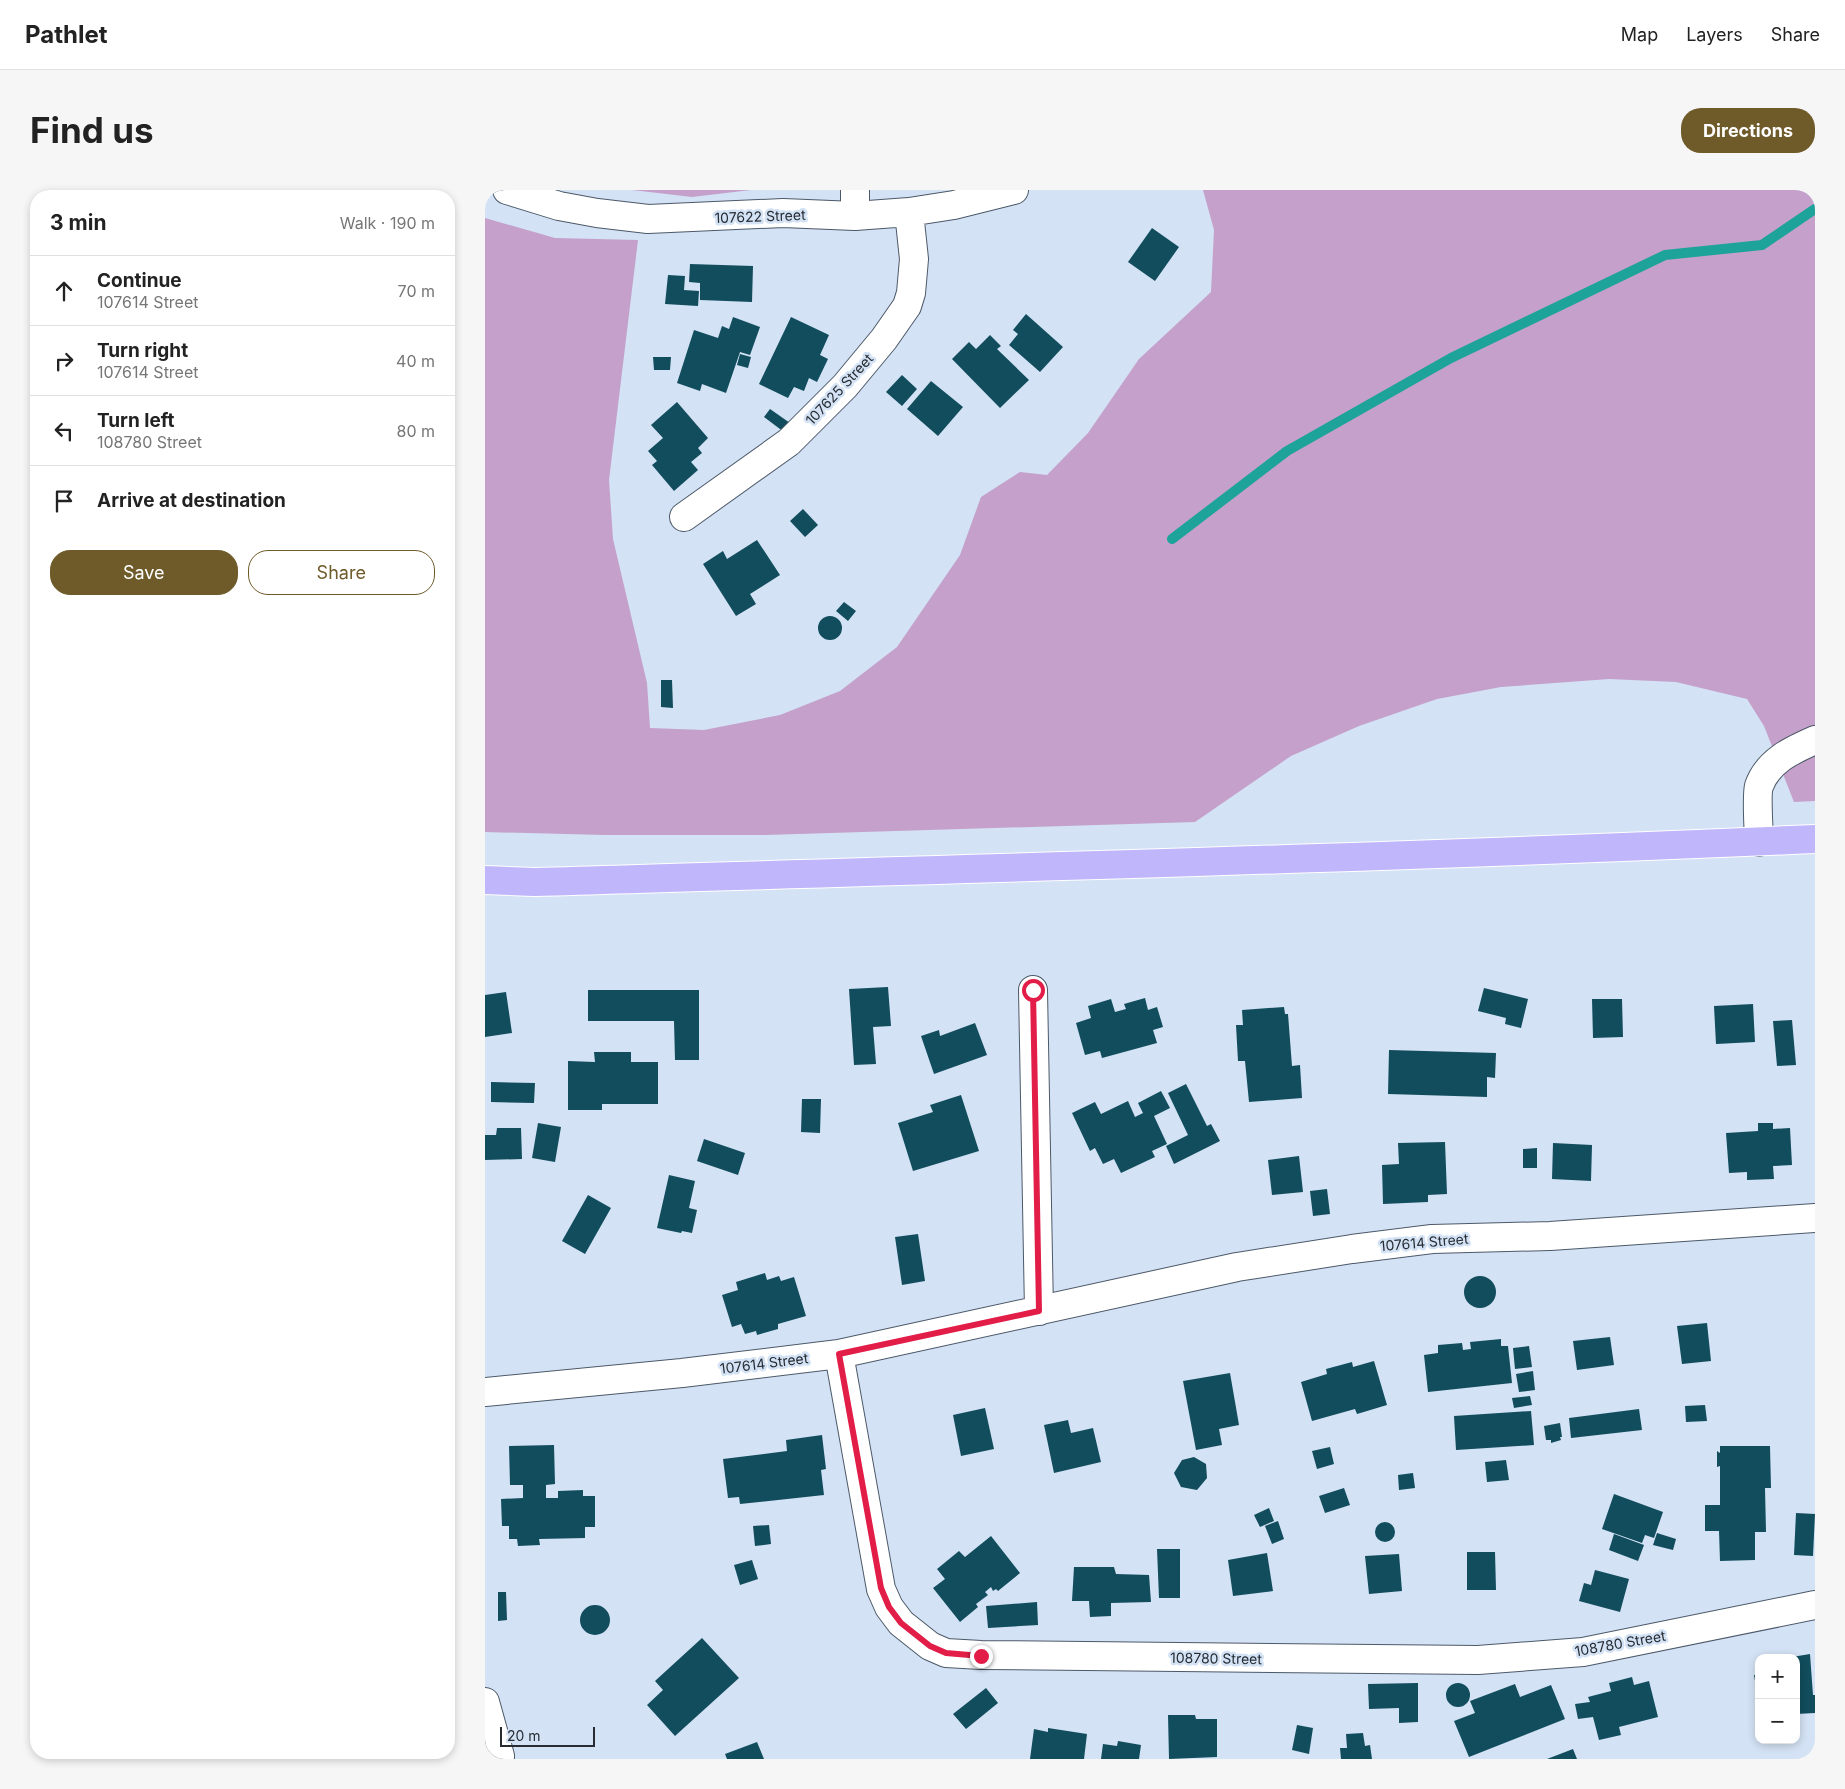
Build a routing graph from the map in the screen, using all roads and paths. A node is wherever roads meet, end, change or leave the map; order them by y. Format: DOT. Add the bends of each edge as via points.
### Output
graph roads {
  1 [pos="507,190"];
  2 [pos="1014,190"];
  3 [pos="855,203"];
  4 [pos="909,212"];
  5 [pos="684,517"];
  6 [pos="1815,740"];
  7 [pos="1815,839"];
  8 [pos="1759,842"];
  9 [pos="485,880"];
  10 [pos="1033,990"];
  11 [pos="1815,1218"];
  12 [pos="1039,1311"];
  13 [pos="839,1354"];
  14 [pos="485,1392"];
  15 [pos="1815,1605"];
  16 [pos="485,1702"];
  17 [pos="501,1758"];
  1 -- 3 [label="street, 107622 Street" via="559,206 648,219 783,213"];
  2 -- 4 [label="street, 107622 Street"];
  3 -- 4 [label="street, 107622 Street"];
  4 -- 5 [label="street, 107625 Street" via="914,259 911,293 907,306 884,339 845,386 789,442"];
  6 -- 8 [label="street" via="1790,751 1771,766 1759,787"];
  7 -- 8 [label="main road"];
  8 -- 9 [label="main road" via="1532,852 535,882"];
  10 -- 12 [label="street"];
  11 -- 12 [label="street, 107614 Street" via="1550,1236 1432,1239 1237,1267"];
  12 -- 13 [label="street, 107614 Street"];
  13 -- 14 [label="street, 107614 Street"];
  13 -- 15 [label="street, 108780 Street" via="881,1588 901,1623 930,1646 946,1653 981,1656 1478,1660 1583,1652"];
  16 -- 17 [label="street"];
}
